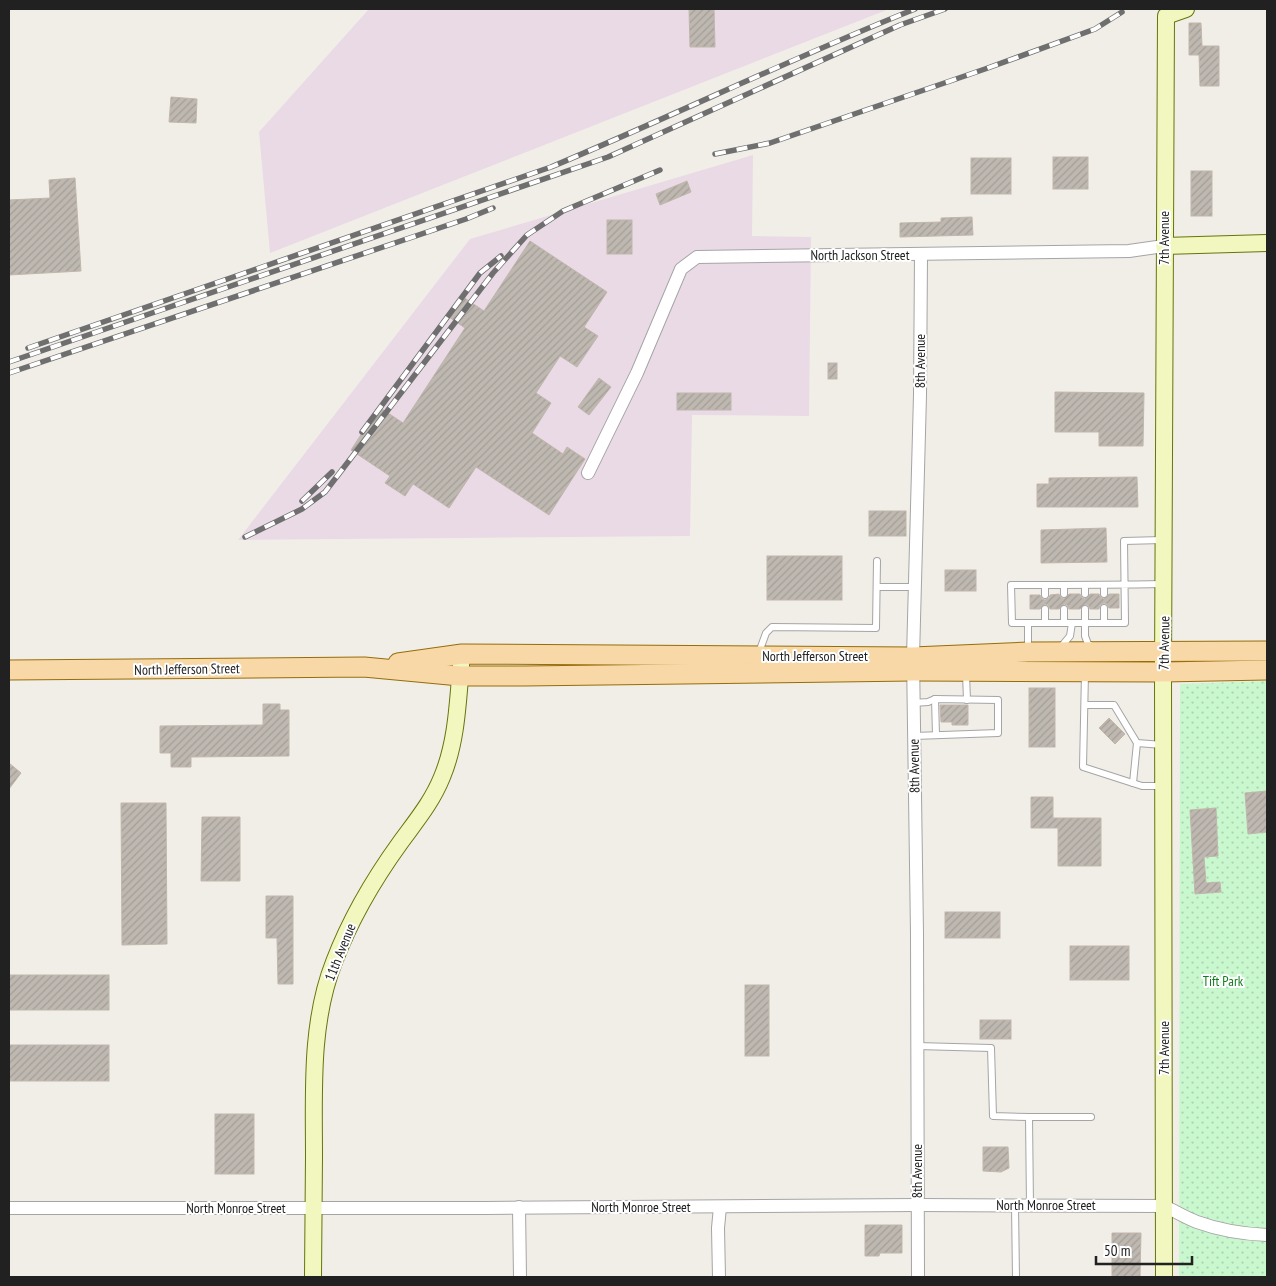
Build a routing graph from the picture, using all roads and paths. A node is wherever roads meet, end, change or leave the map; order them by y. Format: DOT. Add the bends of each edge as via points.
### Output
graph roads {
  1 [pos="1186,9"];
  2 [pos="1165,12"];
  3 [pos="1267,243"];
  4 [pos="1164,246"];
  5 [pos="921,255"];
  6 [pos="588,473"];
  7 [pos="1164,540"];
  8 [pos="876,561"];
  9 [pos="1164,584"];
  10 [pos="1045,585"];
  11 [pos="1064,585"];
  12 [pos="1085,585"];
  13 [pos="1104,585"];
  14 [pos="1125,585"];
  15 [pos="876,588"];
  16 [pos="914,588"];
  17 [pos="1064,594"];
  18 [pos="1085,594"];
  19 [pos="1104,594"];
  20 [pos="1045,595"];
  21 [pos="1104,608"];
  22 [pos="1045,609"];
  23 [pos="1064,609"];
  24 [pos="1085,609"];
  25 [pos="1028,623"];
  26 [pos="1045,623"];
  27 [pos="1064,623"];
  28 [pos="1072,623"];
  29 [pos="1085,623"];
  30 [pos="1104,623"];
  31 [pos="1102,651"];
  32 [pos="1164,651"];
  33 [pos="1267,651"];
  34 [pos="1028,652"];
  35 [pos="1053,652"];
  36 [pos="462,654"];
  37 [pos="757,656"];
  38 [pos="913,664"];
  39 [pos="364,667"];
  40 [pos="9,670"];
  41 [pos="1267,670"];
  42 [pos="966,671"];
  43 [pos="1085,672"];
  44 [pos="1163,672"];
  45 [pos="460,676"];
  46 [pos="935,700"];
  47 [pos="967,700"];
  48 [pos="913,703"];
  49 [pos="1085,705"];
  50 [pos="936,735"];
  51 [pos="914,736"];
  52 [pos="1137,743"];
  53 [pos="1164,745"];
  54 [pos="1133,783"];
  55 [pos="1164,787"];
  56 [pos="917,1046"];
  57 [pos="1029,1117"];
  58 [pos="1092,1117"];
  59 [pos="917,1205"];
  60 [pos="1015,1206"];
  61 [pos="1030,1206"];
  62 [pos="1164,1206"];
  63 [pos="519,1207"];
  64 [pos="720,1207"];
  65 [pos="9,1208"];
  66 [pos="313,1208"];
  67 [pos="1267,1235"];
  68 [pos="313,1277"];
  69 [pos="520,1277"];
  70 [pos="719,1277"];
  71 [pos="918,1277"];
  72 [pos="1016,1277"];
  73 [pos="1164,1277"];
  1 -- 2 [label="street"];
  2 -- 4 [label="street, 7th Avenue"];
  3 -- 4 [label="street, North Jackson Street"];
  4 -- 5 [label="street, North Jackson Street" via="1129,251"];
  4 -- 7 [label="street, 7th Avenue"];
  5 -- 6 [label="street, North Jackson Street" via="697,257 681,269 637,373"];
  5 -- 16 [label="street, 8th Avenue"];
  7 -- 9 [label="street, 7th Avenue"];
  7 -- 14 [label="lane" via="1124,540"];
  8 -- 15 [label="lane"];
  9 -- 14 [label="lane"];
  9 -- 32 [label="street, 7th Avenue"];
  10 -- 11 [label="lane"];
  10 -- 20 [label="lane"];
  10 -- 25 [label="lane" via="1011,585 1012,623"];
  11 -- 12 [label="lane"];
  11 -- 17 [label="lane"];
  12 -- 13 [label="lane"];
  12 -- 18 [label="lane"];
  13 -- 14 [label="lane"];
  13 -- 19 [label="lane"];
  14 -- 30 [label="lane" via="1125,623"];
  15 -- 16 [label="lane"];
  15 -- 37 [label="lane" via="876,628 772,628 766,633"];
  16 -- 38 [label="street, 8th Avenue"];
  21 -- 30 [label="lane"];
  22 -- 26 [label="lane"];
  23 -- 27 [label="lane"];
  24 -- 29 [label="lane"];
  25 -- 26 [label="lane"];
  25 -- 34 [label="lane"];
  26 -- 27 [label="lane"];
  27 -- 28 [label="lane"];
  28 -- 29 [label="lane"];
  28 -- 35 [label="lane" via="1070,636"];
  29 -- 30 [label="lane"];
  29 -- 31 [label="lane" via="1088,644"];
  31 -- 32 [label="main road, North Jefferson Street"];
  31 -- 35 [label="main road, North Jefferson Street"];
  32 -- 33 [label="main road, North Jefferson Street"];
  32 -- 44 [label="street, 7th Avenue"];
  34 -- 35 [label="main road, North Jefferson Street"];
  34 -- 38 [label="main road, North Jefferson Street"];
  36 -- 37 [label="main road, North Jefferson Street"];
  36 -- 39 [label="main road, North Jefferson Street"];
  36 -- 45 [label="street, 11th Avenue"];
  37 -- 38 [label="main road, North Jefferson Street"];
  38 -- 42 [label="main road, North Jefferson Street"];
  38 -- 45 [label="main road, North Jefferson Street"];
  38 -- 48 [label="street, 8th Avenue"];
  39 -- 40 [label="main road, North Jefferson Street"];
  39 -- 45 [label="main road, North Jefferson Street"];
  41 -- 44 [label="main road, North Jefferson Street"];
  42 -- 43 [label="main road, North Jefferson Street"];
  42 -- 47 [label="lane"];
  43 -- 44 [label="main road, North Jefferson Street"];
  43 -- 49 [label="lane"];
  44 -- 53 [label="street, 7th Avenue"];
  45 -- 66 [label="street, 11th Avenue" via="451,749 442,777 429,804 364,900 334,963 324,993 317,1030"];
  46 -- 47 [label="lane"];
  46 -- 48 [label="lane"];
  46 -- 50 [label="lane"];
  47 -- 50 [label="lane" via="998,700 998,733"];
  48 -- 51 [label="street, 8th Avenue"];
  49 -- 52 [label="lane" via="1114,705"];
  49 -- 54 [label="lane" via="1083,766"];
  50 -- 51 [label="lane"];
  51 -- 56 [label="street, 8th Avenue"];
  52 -- 53 [label="lane"];
  52 -- 54 [label="lane"];
  53 -- 55 [label="street, 7th Avenue"];
  54 -- 55 [label="lane"];
  55 -- 62 [label="street, 7th Avenue"];
  56 -- 57 [label="lane" via="991,1048 993,1116"];
  56 -- 59 [label="street, 8th Avenue"];
  57 -- 58 [label="lane"];
  57 -- 61 [label="lane"];
  59 -- 60 [label="street, North Monroe Street"];
  59 -- 64 [label="street, North Monroe Street"];
  59 -- 71 [label="street, 8th Avenue"];
  60 -- 61 [label="street, North Monroe Street"];
  60 -- 72 [label="lane"];
  61 -- 62 [label="street, North Monroe Street"];
  62 -- 67 [label="street, North Monroe Street" via="1197,1222"];
  62 -- 73 [label="street, 7th Avenue"];
  63 -- 64 [label="street, North Monroe Street"];
  63 -- 66 [label="street, North Monroe Street"];
  63 -- 69 [label="street"];
  64 -- 70 [label="street"];
  65 -- 66 [label="street, North Monroe Street"];
  66 -- 68 [label="street, 11th Avenue"];
}
